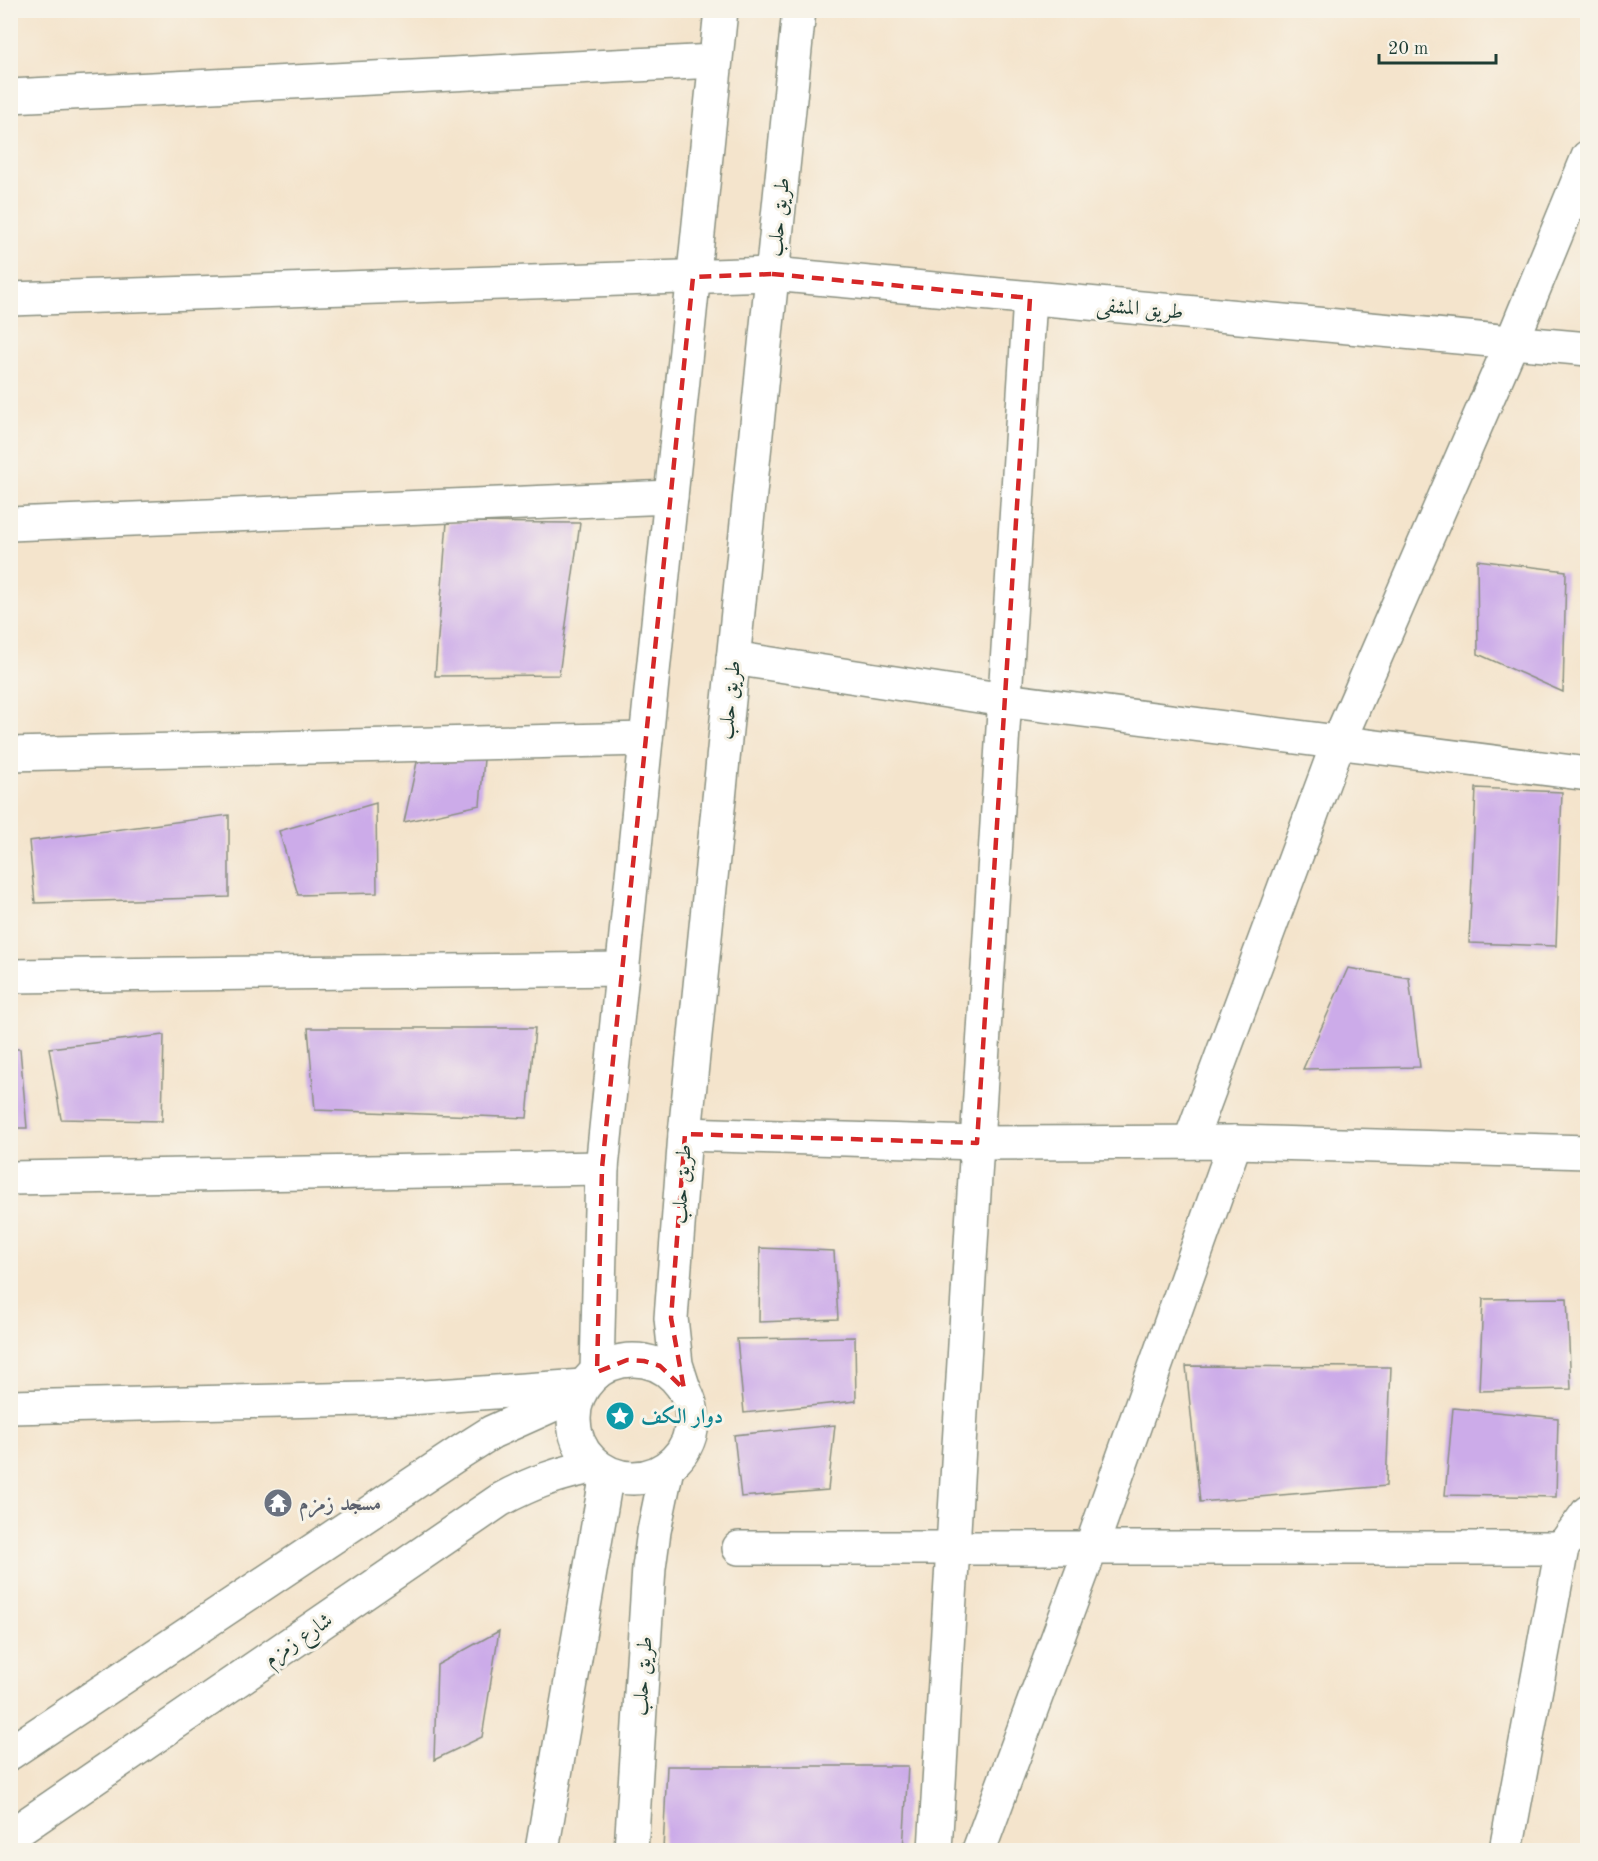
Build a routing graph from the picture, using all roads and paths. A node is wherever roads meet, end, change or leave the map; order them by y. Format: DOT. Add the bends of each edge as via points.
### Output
graph roads {
  1 [pos="721,10"];
  2 [pos="799,10"];
  3 [pos="716,61"];
  4 [pos="10,96"];
  5 [pos="1587,157"];
  6 [pos="772,274"];
  7 [pos="693,277"];
  8 [pos="1030,298"];
  9 [pos="10,299"];
  10 [pos="1512,342"];
  11 [pos="1587,349"];
  12 [pos="671,497"];
  13 [pos="10,524"];
  14 [pos="733,658"];
  15 [pos="1005,700"];
  16 [pos="646,739"];
  17 [pos="1338,743"];
  18 [pos="10,754"];
  19 [pos="1587,774"];
  20 [pos="623,969"];
  21 [pos="10,976"];
  22 [pos="684,1134"];
  23 [pos="1190,1142"];
  24 [pos="1235,1142"];
  25 [pos="976,1143"];
  26 [pos="1587,1152"];
  27 [pos="602,1168"];
  28 [pos="10,1178"];
  29 [pos="586,1384"];
  30 [pos="684,1389"];
  31 [pos="10,1407"];
  32 [pos="667,1468"];
  33 [pos="602,1470"];
  34 [pos="1587,1512"];
  35 [pos="739,1548"];
  36 [pos="954,1548"];
  37 [pos="1091,1548"];
  38 [pos="1562,1548"];
  39 [pos="10,1753"];
  40 [pos="10,1836"];
  41 [pos="542,1851"];
  42 [pos="631,1851"];
  43 [pos="935,1851"];
  44 [pos="979,1851"];
  45 [pos="1506,1851"];
  1 -- 3 [label="street"];
  2 -- 6 [label="street, طريق حلب"];
  3 -- 4 [label="street"];
  3 -- 7 [label="street"];
  5 -- 10 [label="street"];
  6 -- 7 [label="street, طريق المشفى"];
  6 -- 8 [label="street, طريق المشفى"];
  6 -- 14 [label="street, طريق حلب"];
  7 -- 9 [label="street, طريق المشفى"];
  7 -- 12 [label="street"];
  8 -- 10 [label="street, طريق المشفى"];
  8 -- 15 [label="street"];
  10 -- 11 [label="street, طريق المشفى"];
  10 -- 17 [label="street"];
  12 -- 13 [label="street"];
  12 -- 16 [label="street"];
  14 -- 15 [label="street"];
  14 -- 22 [label="street, طريق حلب"];
  15 -- 17 [label="street"];
  15 -- 25 [label="street"];
  16 -- 18 [label="street"];
  16 -- 20 [label="street"];
  17 -- 19 [label="street"];
  17 -- 23 [label="street"];
  20 -- 21 [label="street"];
  20 -- 27 [label="street"];
  22 -- 25 [label="street"];
  22 -- 30 [label="street, طريق حلب" via="671,1318 676,1364"];
  23 -- 24 [label="street"];
  23 -- 25 [label="street"];
  24 -- 26 [label="street"];
  24 -- 37 [label="street"];
  25 -- 36 [label="street"];
  27 -- 28 [label="street"];
  27 -- 29 [label="street"];
  29 -- 30 [label="street" via="612,1364 627,1360 660,1366"];
  29 -- 31 [label="street" via="409,1398"];
  29 -- 33 [label="street" via="574,1412 575,1433 583,1452"];
  29 -- 39 [label="street" via="462,1451"];
  30 -- 32 [label="street" via="690,1402 691,1432 678,1458"];
  32 -- 33 [label="street" via="637,1479"];
  32 -- 42 [label="street, طريق حلب" via="649,1568"];
  33 -- 40 [label="street, شارع زمزم" via="560,1473 500,1500"];
  33 -- 41 [label="street"];
  34 -- 38 [label="street"];
  35 -- 36 [label="street"];
  36 -- 37 [label="street"];
  36 -- 43 [label="street"];
  37 -- 38 [label="street"];
  37 -- 44 [label="street"];
  38 -- 45 [label="street"];
}
